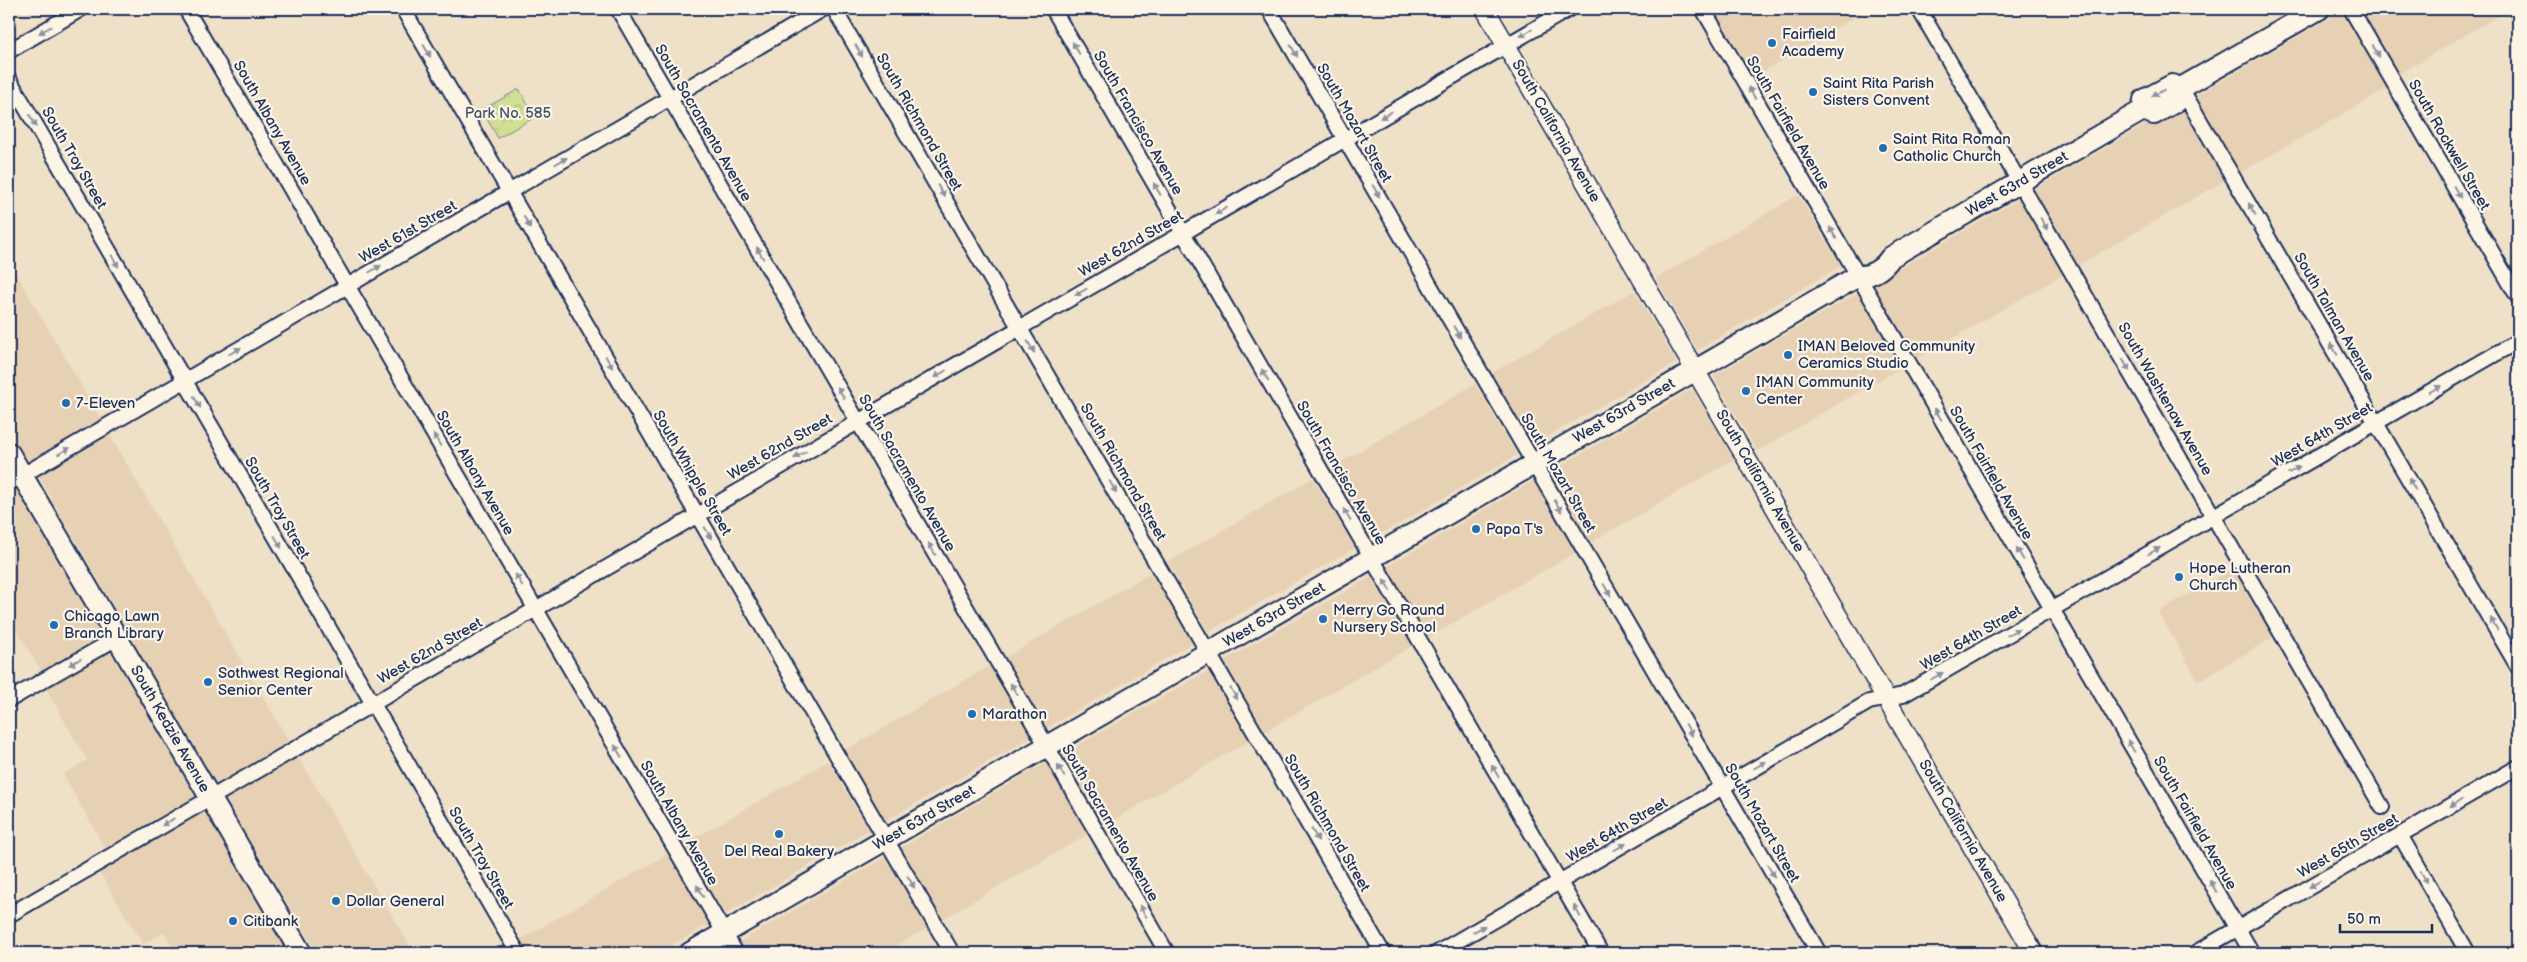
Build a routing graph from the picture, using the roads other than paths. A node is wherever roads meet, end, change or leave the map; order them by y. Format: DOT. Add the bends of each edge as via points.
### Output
graph roads {
  1 [pos="81,9"];
  2 [pos="186,9"];
  3 [pos="403,9"];
  4 [pos="618,9"];
  5 [pos="823,9"];
  6 [pos="834,9"];
  7 [pos="1053,9"];
  8 [pos="1269,9"];
  9 [pos="1485,9"];
  10 [pos="1569,9"];
  11 [pos="1703,9"];
  12 [pos="1919,9"];
  13 [pos="2319,9"];
  14 [pos="2351,9"];
  15 [pos="1506,45"];
  16 [pos="9,51"];
  17 [pos="9,79"];
  18 [pos="2181,88"];
  19 [pos="670,98"];
  20 [pos="1345,139"];
  21 [pos="2020,182"];
  22 [pos="509,191"];
  23 [pos="1183,233"];
  24 [pos="1858,276"];
  25 [pos="348,286"];
  26 [pos="2518,297"];
  27 [pos="1020,327"];
  28 [pos="2518,341"];
  29 [pos="1695,370"];
  30 [pos="184,380"];
  31 [pos="858,421"];
  32 [pos="2376,423"];
  33 [pos="9,453"];
  34 [pos="1534,464"];
  35 [pos="15,479"];
  36 [pos="697,514"];
  37 [pos="2214,516"];
  38 [pos="1372,557"];
  39 [pos="536,608"];
  40 [pos="2052,610"];
  41 [pos="117,638"];
  42 [pos="1210,652"];
  43 [pos="2518,667"];
  44 [pos="1886,699"];
  45 [pos="9,700"];
  46 [pos="372,703"];
  47 [pos="1047,746"];
  48 [pos="2518,768"];
  49 [pos="1722,788"];
  50 [pos="210,797"];
  51 [pos="2382,807"];
  52 [pos="2400,835"];
  53 [pos="886,840"];
  54 [pos="1560,882"];
  55 [pos="9,915"];
  56 [pos="2238,929"];
  57 [pos="725,933"];
  58 [pos="301,953"];
  59 [pos="518,953"];
  60 [pos="690,953"];
  61 [pos="736,953"];
  62 [pos="952,953"];
  63 [pos="1167,953"];
  64 [pos="1382,953"];
  65 [pos="1437,953"];
  66 [pos="1602,953"];
  67 [pos="1819,953"];
  68 [pos="2034,953"];
  69 [pos="2194,953"];
  70 [pos="2252,953"];
  71 [pos="2468,953"];
  1 -- 16 [label="street, one-way"];
  2 -- 25 [label="street, South Albany Avenue"];
  3 -- 22 [label="street, South Whipple Street, one-way"];
  4 -- 19 [label="street, South Sacramento Avenue"];
  5 -- 19 [label="street, West 61st Street"];
  6 -- 27 [label="street, South Richmond Street, one-way"];
  23 -- 7 [label="street, South Francisco Avenue, one-way"];
  8 -- 20 [label="street, South Mozart Street, one-way"];
  9 -- 15 [label="street, South California Avenue"];
  10 -- 15 [label="street, West 62nd Street, one-way"];
  24 -- 11 [label="street, South Fairfield Avenue, one-way"];
  12 -- 21 [label="street, South Washtenaw Avenue"];
  13 -- 18 [label="main road, West 63rd Street"];
  14 -- 26 [label="street, South Rockwell Street, one-way"];
  15 -- 20 [label="street, West 62nd Street, one-way"];
  15 -- 29 [label="street, South California Avenue"];
  17 -- 30 [label="street, South Troy Street, one-way"];
  18 -- 21 [label="main road, West 63rd Street" via="2172,85 2144,100 2143,110"];
  32 -- 18 [label="street, South Talman Avenue, one-way"];
  22 -- 19 [label="street, West 61st Street, one-way"];
  31 -- 19 [label="street, South Sacramento Avenue, one-way"];
  20 -- 23 [label="street, West 62nd Street, one-way"];
  20 -- 34 [label="street, South Mozart Street, one-way"];
  21 -- 24 [label="main road, West 63rd Street" via="1891,257 1879,256 1860,267"];
  21 -- 37 [label="street, South Washtenaw Avenue, one-way"];
  25 -- 22 [label="street, West 61st Street, one-way"];
  22 -- 36 [label="street, South Whipple Street, one-way"];
  23 -- 27 [label="street, West 62nd Street, one-way"];
  38 -- 23 [label="street, South Francisco Avenue, one-way"];
  24 -- 29 [label="main road, West 63rd Street"];
  40 -- 24 [label="street, South Fairfield Avenue, one-way"];
  30 -- 25 [label="street, West 61st Street, one-way"];
  39 -- 25 [label="street, South Albany Avenue, one-way"];
  27 -- 31 [label="street, West 62nd Street, one-way"];
  27 -- 42 [label="street, South Richmond Street, one-way"];
  32 -- 28 [label="street, West 64th Street, one-way"];
  29 -- 34 [label="main road, West 63rd Street"];
  29 -- 44 [label="street, South California Avenue"];
  35 -- 30 [label="street, West 61st Street, one-way"];
  30 -- 46 [label="street, South Troy Street, one-way"];
  31 -- 36 [label="street, West 62nd Street, one-way"];
  47 -- 31 [label="street, South Sacramento Avenue, one-way"];
  37 -- 32 [label="street, West 64th Street, one-way"];
  43 -- 32 [label="street, South Talman Avenue, one-way"];
  33 -- 35 [label="main road, South Kedzie Avenue"];
  34 -- 38 [label="main road, West 63rd Street"];
  34 -- 49 [label="street, South Mozart Street, one-way"];
  35 -- 41 [label="main road, South Kedzie Avenue"];
  36 -- 39 [label="street, West 62nd Street"];
  36 -- 53 [label="street, South Whipple Street, one-way"];
  40 -- 37 [label="street, West 64th Street, one-way"];
  37 -- 51 [label="street, South Washtenaw Avenue"];
  38 -- 42 [label="main road, West 63rd Street"];
  54 -- 38 [label="street, South Francisco Avenue, one-way"];
  39 -- 46 [label="street, West 62nd Street"];
  57 -- 39 [label="street, South Albany Avenue, one-way"];
  44 -- 40 [label="street, West 64th Street, one-way" via="1903,695"];
  56 -- 40 [label="street, South Fairfield Avenue, one-way"];
  41 -- 45 [label="street, one-way"];
  41 -- 50 [label="main road, South Kedzie Avenue"];
  42 -- 47 [label="main road, West 63rd Street"];
  42 -- 64 [label="street, South Richmond Street, one-way"];
  49 -- 44 [label="street, West 64th Street, one-way" via="1869,702"];
  44 -- 68 [label="street, South California Avenue"];
  46 -- 50 [label="street, West 62nd Street"];
  46 -- 59 [label="street, South Troy Street"];
  47 -- 53 [label="main road, West 63rd Street"];
  63 -- 47 [label="street, South Sacramento Avenue, one-way"];
  48 -- 52 [label="street, West 65th Street, one-way"];
  54 -- 49 [label="street, West 64th Street, one-way"];
  49 -- 67 [label="street, South Mozart Street, one-way"];
  50 -- 55 [label="street, West 62nd Street, one-way"];
  50 -- 58 [label="main road, South Kedzie Avenue"];
  52 -- 56 [label="street, West 65th Street, one-way"];
  52 -- 71 [label="street, one-way"];
  53 -- 57 [label="main road, West 63rd Street"];
  53 -- 62 [label="street, South Whipple Street, one-way"];
  65 -- 54 [label="street, West 64th Street, one-way"];
  66 -- 54 [label="street, South Francisco Avenue, one-way"];
  56 -- 69 [label="street, West 65th Street"];
  56 -- 70 [label="street, South Fairfield Avenue"];
  57 -- 60 [label="main road, West 63rd Street"];
  57 -- 61 [label="street, South Albany Avenue"];
}
